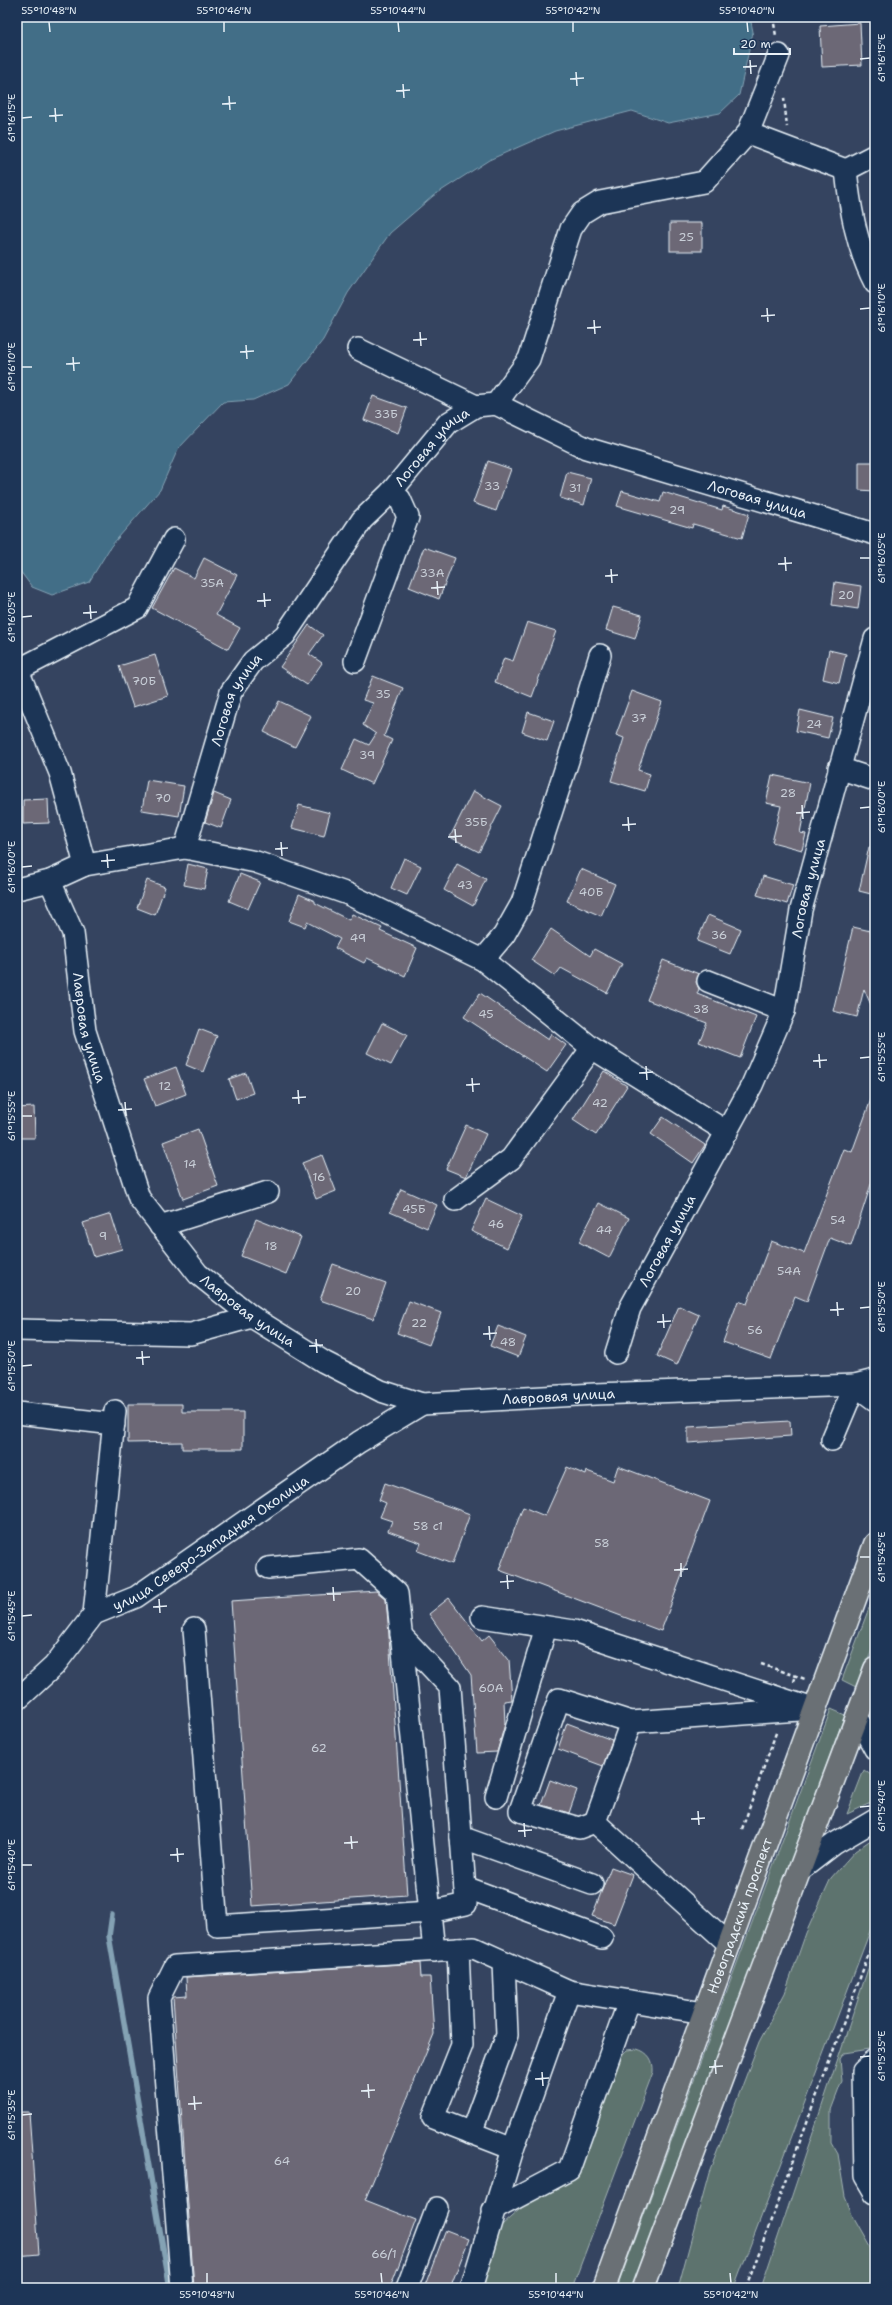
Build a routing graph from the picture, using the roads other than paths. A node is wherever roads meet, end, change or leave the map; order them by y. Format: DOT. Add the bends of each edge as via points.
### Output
graph roads {
  1 [pos="779,55"];
  2 [pos="748,132"];
  3 [pos="875,155"];
  4 [pos="846,170"];
  5 [pos="875,283"];
  6 [pos="358,349"];
  7 [pos="486,405"];
  8 [pos="391,492"];
  9 [pos="875,534"];
  10 [pos="174,538"];
  11 [pos="875,639"];
  12 [pos="600,655"];
  13 [pos="355,660"];
  14 [pos="17,669"];
  15 [pos="839,768"];
  16 [pos="875,780"];
  17 [pos="185,848"];
  18 [pos="85,865"];
  19 [pos="50,881"];
  20 [pos="17,889"];
  21 [pos="483,960"];
  22 [pos="708,981"];
  23 [pos="784,1011"];
  24 [pos="592,1048"];
  25 [pos="727,1132"];
  26 [pos="268,1192"];
  27 [pos="455,1200"];
  28 [pos="160,1226"];
  29 [pos="252,1317"];
  30 [pos="17,1330"];
  31 [pos="616,1353"];
  32 [pos="875,1380"];
  33 [pos="854,1385"];
  34 [pos="875,1400"];
  35 [pos="422,1404"];
  36 [pos="17,1413"];
  37 [pos="832,1440"];
  38 [pos="875,1544"];
  39 [pos="268,1568"];
  40 [pos="94,1614"];
  41 [pos="482,1617"];
  42 [pos="546,1627"];
  43 [pos="194,1629"];
  44 [pos="401,1635"];
  45 [pos="875,1669"];
  46 [pos="17,1700"];
  47 [pos="786,1706"];
  48 [pos="814,1709"];
  49 [pos="857,1716"];
  50 [pos="631,1722"];
  51 [pos="875,1749"];
  52 [pos="496,1798"];
  53 [pos="875,1820"];
  54 [pos="595,1822"];
  55 [pos="461,1837"];
  56 [pos="799,1871"];
  57 [pos="592,1884"];
  58 [pos="465,1887"];
  59 [pos="430,1912"];
  60 [pos="602,1938"];
  61 [pos="729,1944"];
  62 [pos="458,1949"];
  63 [pos="434,1950"];
  64 [pos="504,1962"];
  65 [pos="569,1991"];
  66 [pos="629,2001"];
  67 [pos="704,2012"];
  68 [pos="875,2060"];
  69 [pos="471,2133"];
  70 [pos="513,2149"];
  71 [pos="875,2193"];
  72 [pos="437,2208"];
  73 [pos="493,2210"];
  74 [pos="182,2288"];
  75 [pos="407,2288"];
  76 [pos="470,2288"];
  77 [pos="604,2288"];
  78 [pos="643,2288"];
  1 -- 2 [label="street"];
  2 -- 4 [label="street"];
  2 -- 7 [label="street" via="704,182 600,202 582,213 571,229 529,359"];
  3 -- 4 [label="street"];
  4 -- 5 [label="street" via="849,203 867,267"];
  6 -- 7 [label="street"];
  7 -- 8 [label="street, Логовая улица" via="448,423"];
  7 -- 9 [label="street, Логовая улица" via="586,448"];
  8 -- 13 [label="street" via="400,499 408,517"];
  8 -- 17 [label="street, Логовая улица" via="362,520 285,635 254,661 231,692"];
  10 -- 14 [label="street" via="137,608"];
  11 -- 15 [label="street, Логовая улица"];
  12 -- 21 [label="street" via="522,903 504,936"];
  14 -- 18 [label="street" via="60,773"];
  15 -- 16 [label="street"];
  15 -- 23 [label="street, Логовая улица" via="801,910"];
  17 -- 18 [label="street"];
  17 -- 21 [label="street" via="256,862 348,894"];
  18 -- 19 [label="street"];
  19 -- 20 [label="street"];
  19 -- 28 [label="street, Лавровая улица" via="73,933 87,1038 139,1198"];
  21 -- 24 [label="street"];
  22 -- 23 [label="street"];
  23 -- 25 [label="street, Логовая улица" via="752,1085"];
  24 -- 25 [label="street"];
  24 -- 27 [label="street" via="511,1159"];
  25 -- 31 [label="street, Логовая улица" via="630,1308"];
  26 -- 28 [label="street"];
  28 -- 29 [label="street, Лавровая улица" via="198,1274"];
  29 -- 30 [label="street" via="191,1334"];
  29 -- 35 [label="street, Лавровая улица" via="324,1362 381,1391"];
  32 -- 33 [label="street, Лавровая улица"];
  33 -- 34 [label="street"];
  33 -- 35 [label="street, Лавровая улица" via="595,1394"];
  33 -- 37 [label="street"];
  35 -- 40 [label="street, улица Северо-Западная Околица" via="359,1442 136,1597"];
  36 -- 40 [label="street" via="114,1417"];
  38 -- 48 [label="main road, Новоградский проспект"];
  39 -- 44 [label="street" via="359,1559 397,1593"];
  40 -- 46 [label="street, улица Северо-Западная Околица" via="54,1666"];
  41 -- 42 [label="street"];
  42 -- 47 [label="street" via="574,1631"];
  42 -- 52 [label="street"];
  43 -- 59 [label="street" via="217,1926"];
  44 -- 55 [label="street" via="450,1687"];
  44 -- 59 [label="street"];
  45 -- 49 [label="main road"];
  47 -- 48 [label="street"];
  47 -- 50 [label="street"];
  48 -- 61 [label="main road, Новоградский проспект"];
  49 -- 51 [label="street"];
  49 -- 56 [label="main road"];
  50 -- 54 [label="street"];
  50 -- 54 [label="street" via="559,1698 520,1811 579,1828"];
  53 -- 56 [label="street" via="834,1844"];
  54 -- 61 [label="street"];
  55 -- 57 [label="street"];
  55 -- 58 [label="street"];
  56 -- 78 [label="main road"];
  58 -- 59 [label="street" via="466,1904"];
  58 -- 60 [label="street"];
  59 -- 63 [label="street"];
  61 -- 67 [label="main road, Новоградский проспект"];
  62 -- 63 [label="street"];
  62 -- 64 [label="street" via="474,1948"];
  62 -- 69 [label="street" via="462,2045 433,2118"];
  63 -- 74 [label="street" via="175,1966 159,1998"];
  64 -- 65 [label="street"];
  64 -- 69 [label="street" via="507,2035"];
  65 -- 66 [label="street"];
  65 -- 70 [label="street"];
  66 -- 67 [label="street"];
  66 -- 73 [label="street" via="568,2170"];
  67 -- 77 [label="main road, Новоградский проспект"];
  68 -- 71 [label="street" via="863,2071 865,2176"];
  69 -- 70 [label="street"];
  70 -- 73 [label="street"];
  72 -- 75 [label="street"];
  73 -- 76 [label="street"];
}
